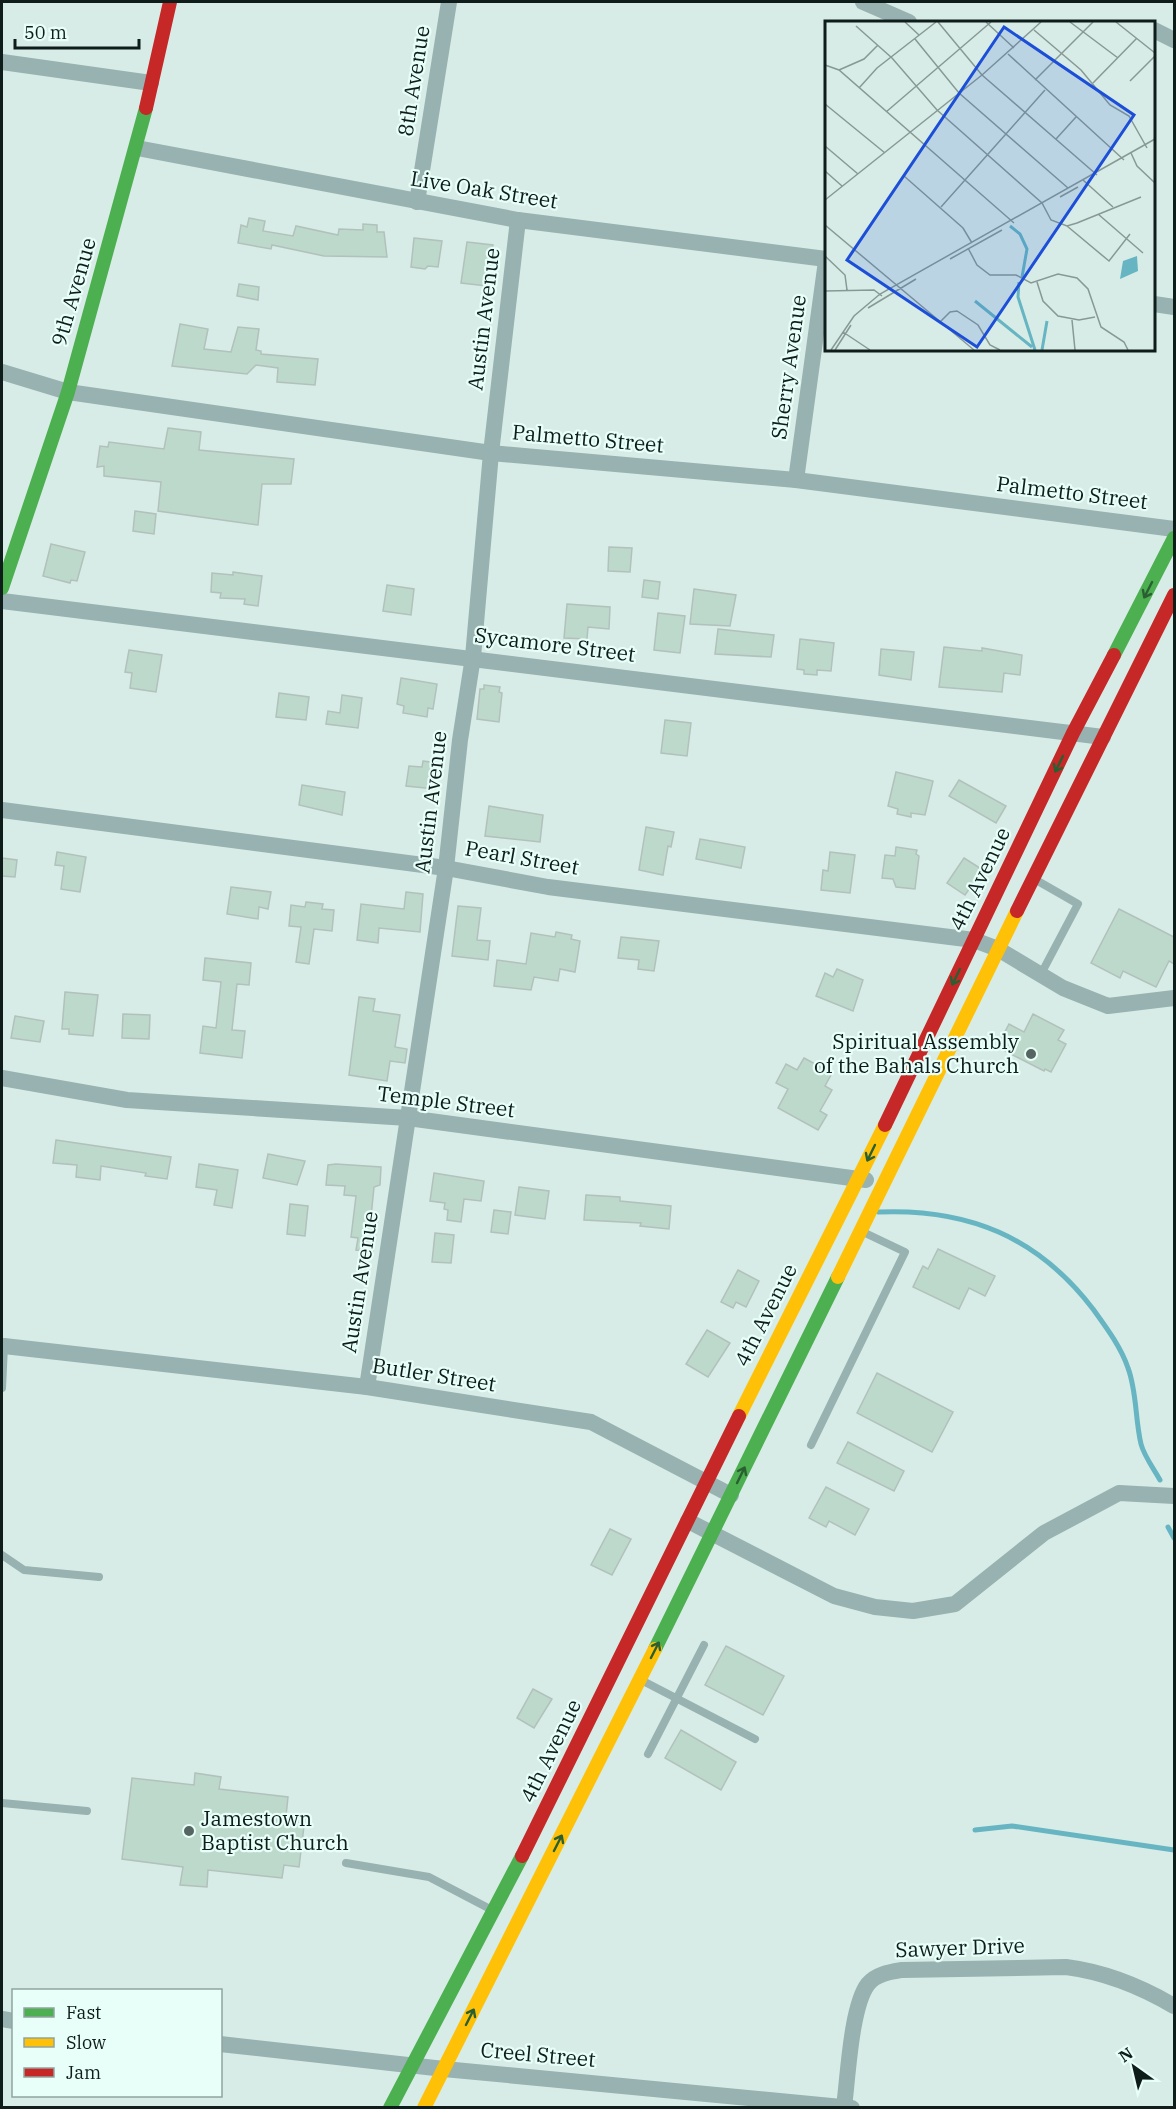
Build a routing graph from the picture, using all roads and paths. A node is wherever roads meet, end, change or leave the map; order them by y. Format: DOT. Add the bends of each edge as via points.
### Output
graph roads {
  1 [pos="170,2"];
  2 [pos="449,2"];
  3 [pos="863,2"];
  4 [pos="907,21"];
  5 [pos="1155,30"];
  6 [pos="1174,39"];
  7 [pos="2,62"];
  8 [pos="151,83"];
  9 [pos="137,148"];
  10 [pos="417,202"];
  11 [pos="518,220"];
  12 [pos="825,260"];
  13 [pos="825,267"];
  14 [pos="1155,304"];
  15 [pos="1174,307"];
  16 [pos="2,372"];
  17 [pos="68,392"];
  18 [pos="491,453"];
  19 [pos="796,480"];
  20 [pos="1174,529"];
  21 [pos="1174,538"];
  22 [pos="2,588"];
  23 [pos="1174,595"];
  24 [pos="2,601"];
  25 [pos="1134,617"];
  26 [pos="1168,622"];
  27 [pos="473,657"];
  28 [pos="1073,733"];
  29 [pos="1103,737"];
  30 [pos="2,810"];
  31 [pos="446,868"];
  32 [pos="1033,878"];
  33 [pos="974,940"];
  34 [pos="998,949"];
  35 [pos="1041,974"];
  36 [pos="1174,998"];
  37 [pos="2,1078"];
  38 [pos="408,1118"];
  39 [pos="859,1179"];
  40 [pos="885,1182"];
  41 [pos="861,1231"];
  42 [pos="4,1346"];
  43 [pos="367,1387"];
  44 [pos="2,1388"];
  45 [pos="811,1445"];
  46 [pos="706,1482"];
  47 [pos="731,1496"];
  48 [pos="1174,1496"];
  49 [pos="688,1521"];
  50 [pos="713,1534"];
  51 [pos="2,1555"];
  52 [pos="99,1577"];
  53 [pos="704,1645"];
  54 [pos="640,1679"];
  55 [pos="677,1698"];
  56 [pos="755,1739"];
  57 [pos="648,1754"];
  58 [pos="2,1803"];
  59 [pos="87,1811"];
  60 [pos="346,1863"];
  61 [pos="494,1911"];
  62 [pos="1174,2006"];
  63 [pos="222,2044"];
  64 [pos="411,2065"];
  65 [pos="444,2069"];
  66 [pos="848,2107"];
  67 [pos="390,2108"];
  68 [pos="424,2108"];
  1 -- 8 [label="main road, 9th Avenue"];
  2 -- 10 [label="street, 8th Avenue"];
  3 -- 4 [label="street"];
  5 -- 6 [label="street"];
  7 -- 8 [label="street"];
  8 -- 9 [label="main road, 9th Avenue"];
  9 -- 10 [label="street, Live Oak Street"];
  9 -- 17 [label="main road, 9th Avenue"];
  10 -- 11 [label="street, Live Oak Street"];
  11 -- 12 [label="street, Live Oak Street"];
  11 -- 18 [label="street, Austin Avenue"];
  13 -- 19 [label="street, Sherry Avenue"];
  14 -- 15 [label="street"];
  16 -- 17 [label="street, Palmetto Street"];
  17 -- 18 [label="street, Palmetto Street"];
  17 -- 22 [label="main road, 9th Avenue"];
  18 -- 19 [label="street, Palmetto Street"];
  18 -- 27 [label="street, Austin Avenue"];
  19 -- 20 [label="street, Palmetto Street"];
  21 -- 25 [label="main road, 4th Avenue, one-way"];
  23 -- 26 [label="main road"];
  24 -- 27 [label="street, Sycamore Street"];
  25 -- 26 [label="street"];
  25 -- 28 [label="main road, 4th Avenue"];
  26 -- 29 [label="main road"];
  27 -- 28 [label="street, Sycamore Street"];
  27 -- 31 [label="street, Austin Avenue"];
  28 -- 29 [label="street, Sycamore Street"];
  28 -- 33 [label="main road, 4th Avenue, one-way"];
  29 -- 32 [label="main road"];
  30 -- 31 [label="street, Pearl Street"];
  31 -- 33 [label="street, Pearl Street" via="548,887"];
  31 -- 38 [label="street, Austin Avenue"];
  32 -- 34 [label="main road"];
  32 -- 35 [label="lane" via="1078,904"];
  33 -- 34 [label="street, Pearl Street"];
  33 -- 39 [label="main road, 4th Avenue, one-way"];
  34 -- 35 [label="street, Pearl Street"];
  34 -- 40 [label="main road"];
  35 -- 36 [label="street, Pearl Street" via="1063,988 1108,1006"];
  37 -- 38 [label="street, Temple Street" via="127,1100"];
  38 -- 39 [label="street, Temple Street"];
  38 -- 43 [label="street, Austin Avenue"];
  39 -- 40 [label="street, Temple Street"];
  39 -- 46 [label="main road, 4th Avenue"];
  40 -- 41 [label="main road"];
  41 -- 45 [label="lane" via="905,1252"];
  47 -- 41 [label="main road, one-way"];
  42 -- 43 [label="street, Butler Street"];
  42 -- 44 [label="lane"];
  43 -- 46 [label="street, Butler Street" via="591,1422"];
  46 -- 47 [label="street, Butler Street"];
  46 -- 49 [label="main road, 4th Avenue"];
  47 -- 50 [label="main road"];
  48 -- 50 [label="street" via="1119,1493 1044,1533 955,1604 913,1611 874,1607 834,1596"];
  49 -- 50 [label="street"];
  49 -- 61 [label="main road, 4th Avenue"];
  54 -- 50 [label="main road, one-way"];
  51 -- 52 [label="lane" via="24,1570"];
  53 -- 55 [label="lane"];
  54 -- 55 [label="lane"];
  65 -- 54 [label="main road, one-way"];
  55 -- 56 [label="lane"];
  55 -- 57 [label="lane"];
  58 -- 59 [label="lane"];
  60 -- 61 [label="lane" via="429,1877"];
  61 -- 64 [label="main road, 4th Avenue"];
  62 -- 66 [label="street, Sawyer Drive" via="1145,1989 1092,1970 1066,1967 902,1970 882,1974 869,1983 859,2003"];
  63 -- 64 [label="street, Creel Street"];
  64 -- 65 [label="street, Creel Street"];
  64 -- 67 [label="main road, 4th Avenue"];
  65 -- 66 [label="street, Creel Street"];
  65 -- 68 [label="main road"];
}
